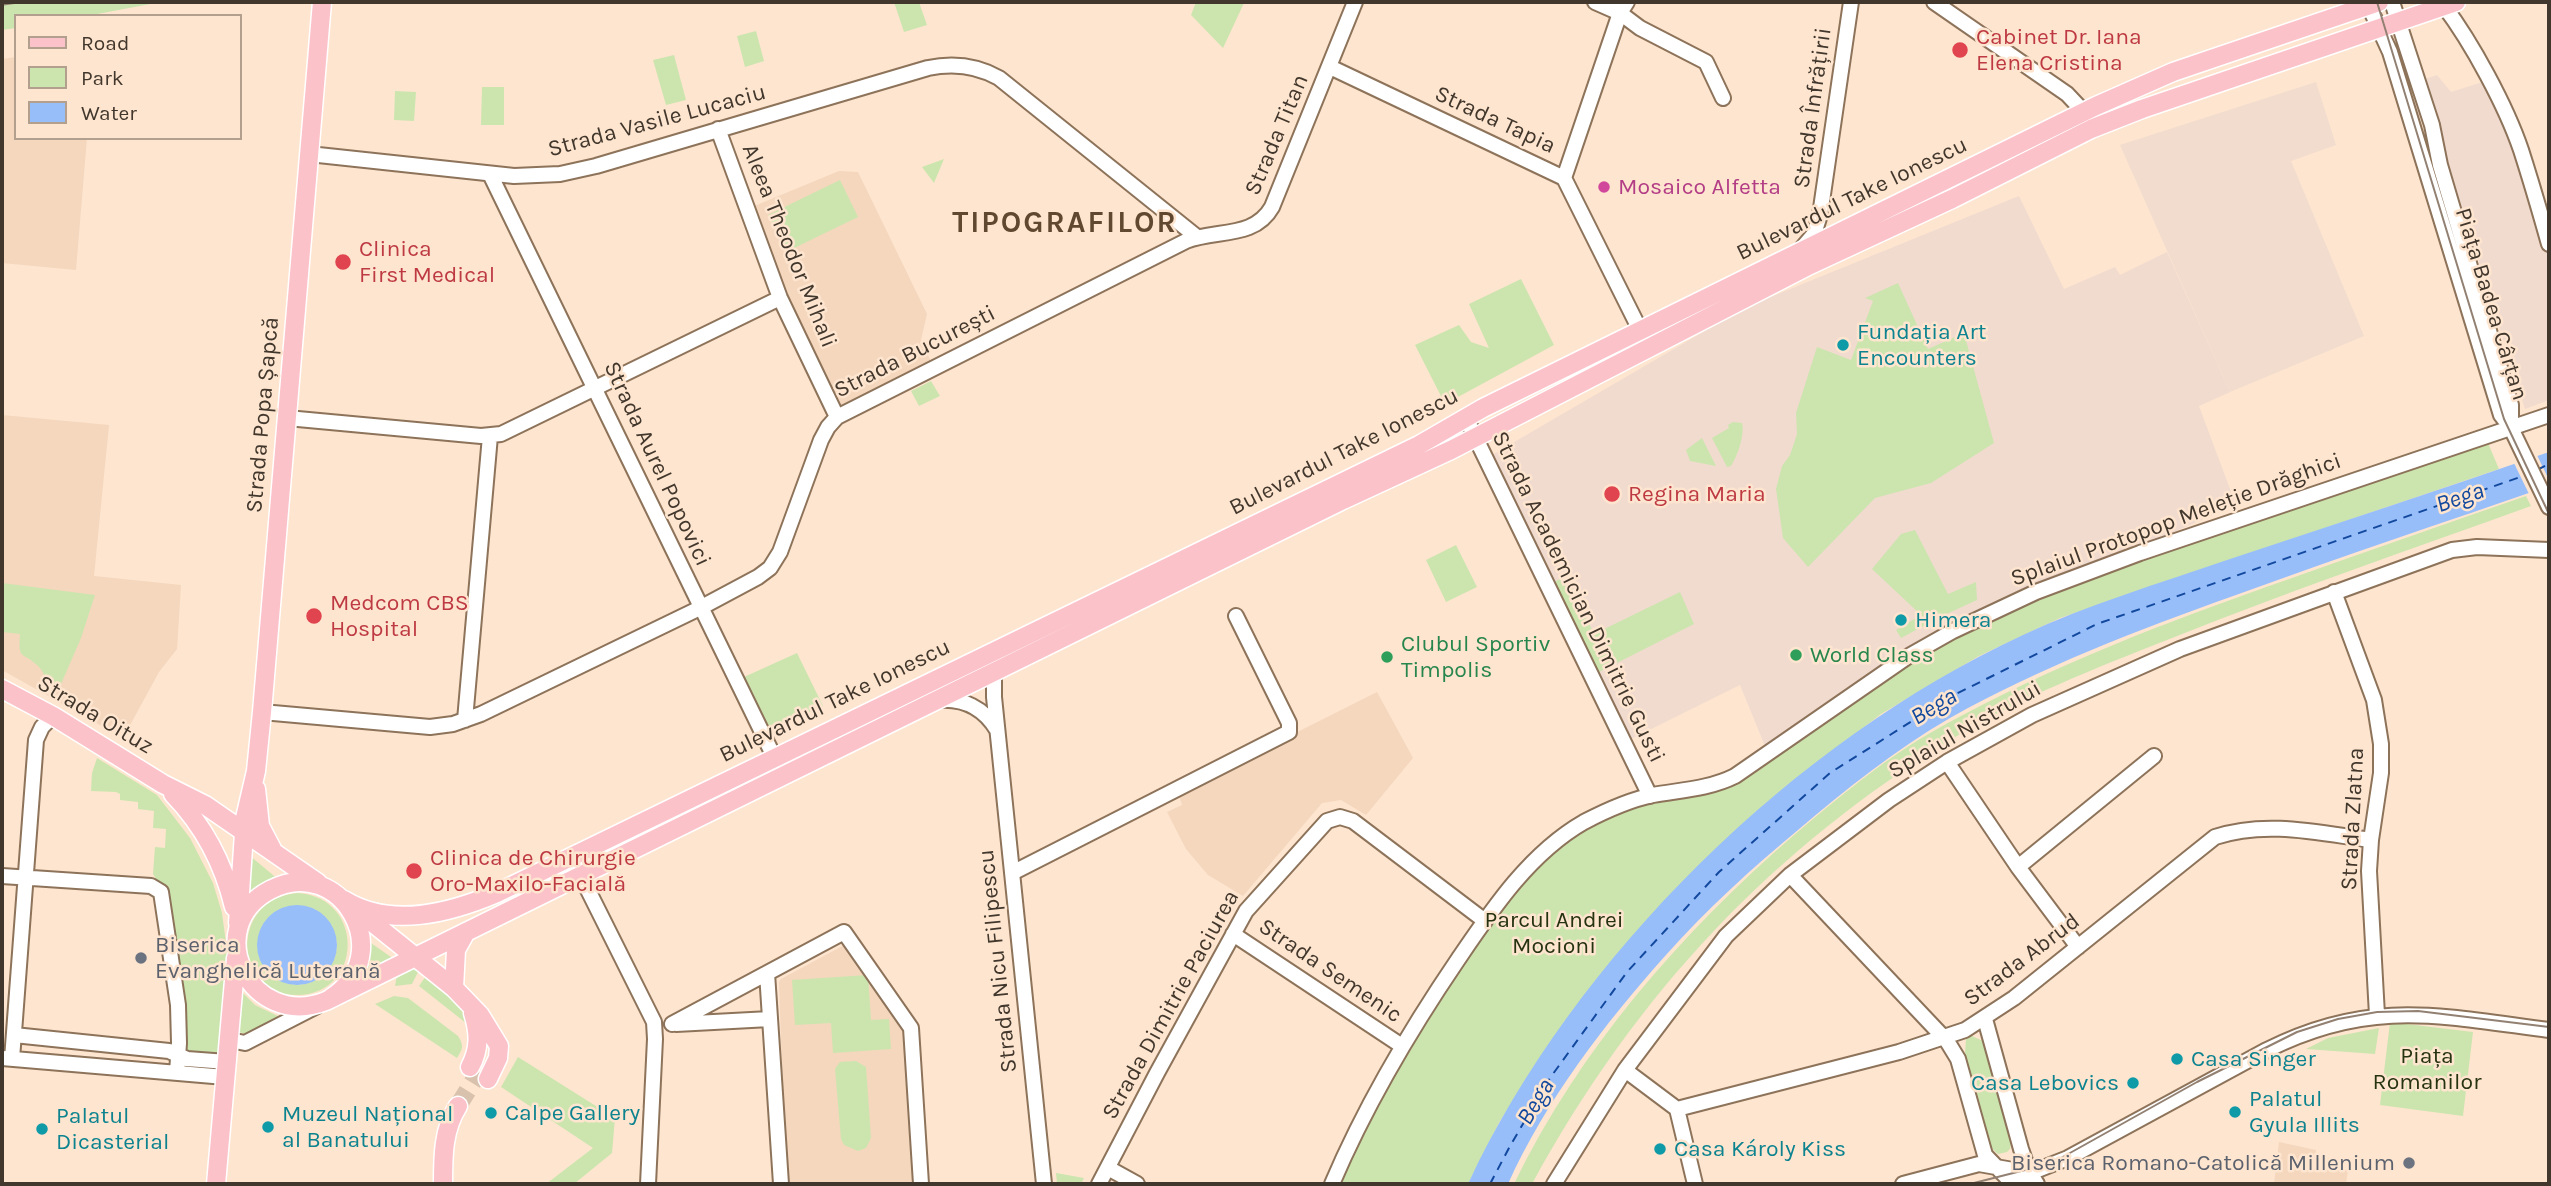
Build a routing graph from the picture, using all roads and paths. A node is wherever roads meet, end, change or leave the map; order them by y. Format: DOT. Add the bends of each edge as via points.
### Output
graph roads {
  1 [pos="322,2"];
  2 [pos="1355,2"];
  3 [pos="1595,2"];
  4 [pos="1851,2"];
  5 [pos="1934,2"];
  6 [pos="2392,2"];
  7 [pos="2371,3"];
  8 [pos="2450,4"];
  9 [pos="1624,8"];
  10 [pos="2399,21"];
  11 [pos="2379,28"];
  12 [pos="1330,67"];
  13 [pos="1723,98"];
  14 [pos="2084,112"];
  15 [pos="718,129"];
  16 [pos="2091,129"];
  17 [pos="309,154"];
  18 [pos="490,174"];
  19 [pos="1564,178"];
  20 [pos="1197,237"];
  21 [pos="2549,244"];
  22 [pos="1794,254"];
  23 [pos="780,298"];
  24 [pos="1640,330"];
  25 [pos="597,388"];
  26 [pos="2549,415"];
  27 [pos="837,417"];
  28 [pos="287,418"];
  29 [pos="1466,418"];
  30 [pos="2514,433"];
  31 [pos="489,436"];
  32 [pos="1476,438"];
  33 [pos="2549,507"];
  34 [pos="2549,550"];
  35 [pos="2334,592"];
  36 [pos="700,608"];
  37 [pos="1236,616"];
  38 [pos="994,652"];
  39 [pos="994,671"];
  40 [pos="2,690"];
  41 [pos="933,701"];
  42 [pos="262,712"];
  43 [pos="53,716"];
  44 [pos="465,720"];
  45 [pos="998,732"];
  46 [pos="2154,756"];
  47 [pos="774,757"];
  48 [pos="1947,762"];
  49 [pos="256,771"];
  50 [pos="783,775"];
  51 [pos="163,784"];
  52 [pos="250,790"];
  53 [pos="1650,796"];
  54 [pos="205,805"];
  55 [pos="243,831"];
  56 [pos="2371,840"];
  57 [pos="284,861"];
  58 [pos="2018,867"];
  59 [pos="1012,873"];
  60 [pos="580,874"];
  61 [pos="1790,875"];
  62 [pos="2,876"];
  63 [pos="25,877"];
  64 [pos="335,893"];
  65 [pos="1485,921"];
  66 [pos="477,926"];
  67 [pos="1233,934"];
  68 [pos="237,940"];
  69 [pos="2078,947"];
  70 [pos="415,957"];
  71 [pos="767,973"];
  72 [pos="454,988"];
  73 [pos="331,998"];
  74 [pos="470,1004"];
  75 [pos="2377,1015"];
  76 [pos="770,1019"];
  77 [pos="1985,1019"];
  78 [pos="672,1024"];
  79 [pos="654,1025"];
  80 [pos="2549,1030"];
  81 [pos="229,1034"];
  82 [pos="14,1035"];
  83 [pos="1945,1038"];
  84 [pos="1402,1046"];
  85 [pos="179,1055"];
  86 [pos="7,1058"];
  87 [pos="226,1069"];
  88 [pos="1625,1070"];
  89 [pos="177,1073"];
  90 [pos="458,1105"];
  91 [pos="1678,1109"];
  92 [pos="2053,1165"];
  93 [pos="1994,1166"];
  94 [pos="1108,1168"];
  95 [pos="2034,1179"];
  96 [pos="443,1181"];
  97 [pos="216,1184"];
  98 [pos="648,1184"];
  99 [pos="781,1184"];
  100 [pos="921,1184"];
  101 [pos="1044,1184"];
  102 [pos="1099,1184"];
  103 [pos="1137,1184"];
  104 [pos="1332,1184"];
  105 [pos="1553,1184"];
  106 [pos="1695,1184"];
  107 [pos="1903,1184"];
  108 [pos="2014,1184"];
  109 [pos="2045,1184"];
  1 -- 17 [label="main road, Strada Popa Șapcă"];
  2 -- 12 [label="street, Strada Titan"];
  3 -- 9 [label="street"];
  4 -- 22 [label="street, Strada Înfrățirii" via="1820,215 1814,234"];
  5 -- 14 [label="street" via="2067,94"];
  6 -- 10 [label="street, Piața Badea Cârțan"];
  7 -- 11 [label="street, Piața Badea Cârțan"];
  7 -- 14 [label="main road, Bulevardul Take Ionescu" via="2173,72"];
  8 -- 10 [label="main road, Bulevardul Take Ionescu"];
  8 -- 21 [label="street" via="2520,147"];
  9 -- 13 [label="street" via="1640,28 1706,62"];
  9 -- 19 [label="street"];
  10 -- 11 [label="main road, Bulevardul Take Ionescu"];
  10 -- 30 [label="street, Piața Badea Cârțan" via="2511,405"];
  11 -- 16 [label="main road, Bulevardul Take Ionescu"];
  11 -- 30 [label="street, Piața Badea Cârțan" via="2501,415"];
  12 -- 19 [label="street, Strada Tapia"];
  12 -- 20 [label="street, Strada Titan" via="1266,215 1245,229"];
  14 -- 16 [label="street"];
  14 -- 22 [label="main road, Bulevardul Take Ionescu"];
  15 -- 18 [label="street, Strada Vasile Lucaciu" via="568,173"];
  15 -- 20 [label="street, Strada Vasile Lucaciu" via="928,68 982,70 999,78"];
  15 -- 23 [label="street, Aleea Theodor Mihali"];
  16 -- 32 [label="main road, Bulevardul Take Ionescu" via="1810,265"];
  17 -- 18 [label="street, Strada Vasile Lucaciu"];
  17 -- 28 [label="main road, Strada Popa Șapcă"];
  18 -- 25 [label="street, Strada Aurel Popovici"];
  19 -- 24 [label="street, Strada Tapia"];
  20 -- 27 [label="street, Strada București"];
  22 -- 24 [label="main road, Bulevardul Take Ionescu"];
  23 -- 25 [label="street"];
  23 -- 27 [label="street, Aleea Theodor Mihali"];
  24 -- 29 [label="main road, Bulevardul Take Ionescu"];
  25 -- 31 [label="street" via="508,432"];
  25 -- 36 [label="street, Strada Aurel Popovici"];
  26 -- 30 [label="street, Splaiul Protopop Meleție Drăghici"];
  27 -- 36 [label="street, Strada București" via="823,435 776,560 758,577"];
  28 -- 31 [label="street"];
  28 -- 42 [label="main road, Strada Popa Șapcă"];
  29 -- 32 [label="street, Strada Academician Dimitrie Gusti"];
  29 -- 38 [label="main road, Bulevardul Take Ionescu"];
  30 -- 33 [label="street"];
  30 -- 53 [label="street, Splaiul Protopop Meleție Drăghici" via="2140,552 2036,592 1900,662 1741,773 1707,787"];
  31 -- 44 [label="street"];
  32 -- 39 [label="main road, Bulevardul Take Ionescu"];
  32 -- 53 [label="street, Strada Academician Dimitrie Gusti"];
  34 -- 35 [label="street, Splaiul Nistrului" via="2463,548"];
  35 -- 48 [label="street, Splaiul Nistrului" via="2180,649 2032,715"];
  35 -- 56 [label="street, Strada Zlatna" via="2378,718 2381,773"];
  36 -- 44 [label="street, Strada București"];
  36 -- 47 [label="street, Strada Aurel Popovici"];
  37 -- 59 [label="street" via="1289,723 1289,732"];
  38 -- 39 [label="street, Strada Nicu Filipescu"];
  38 -- 47 [label="main road, Bulevardul Take Ionescu"];
  39 -- 41 [label="main road, Bulevardul Take Ionescu"];
  39 -- 45 [label="street, Strada Nicu Filipescu"];
  40 -- 43 [label="main road, Strada Oituz"];
  41 -- 45 [label="street" via="962,701 975,707"];
  41 -- 50 [label="main road, Bulevardul Take Ionescu"];
  42 -- 44 [label="street, Strada București" via="430,727"];
  42 -- 49 [label="main road, Strada Popa Șapcă"];
  43 -- 51 [label="main road, Strada Oituz"];
  43 -- 63 [label="street" via="36,740"];
  45 -- 59 [label="street, Strada Nicu Filipescu"];
  46 -- 58 [label="street"];
  47 -- 50 [label="street, Strada Aurel Popovici"];
  47 -- 64 [label="main road, Bulevardul Take Ionescu" via="458,909 423,915 385,914 357,907"];
  48 -- 58 [label="street"];
  48 -- 61 [label="street, Splaiul Nistrului"];
  49 -- 52 [label="main road, Strada Popa Șapcă"];
  49 -- 57 [label="main road" via="261,830"];
  50 -- 60 [label="main road, Bulevardul Take Ionescu"];
  51 -- 54 [label="main road, Strada Oituz"];
  51 -- 68 [label="main road, Strada Oituz" via="197,825 222,869 235,910"];
  52 -- 54 [label="main road" via="226,809"];
  52 -- 55 [label="main road, Strada Popa Șapcă"];
  53 -- 65 [label="street, Splaiul Protopop Meleție Drăghici" via="1611,809 1563,836 1516,882"];
  54 -- 55 [label="main road, Strada Oituz"];
  55 -- 57 [label="main road, Strada Oituz"];
  55 -- 68 [label="main road, Strada Popa Șapcă"];
  56 -- 69 [label="street, Strada Abrud" via="2269,828 2215,838"];
  56 -- 75 [label="street, Strada Zlatna"];
  57 -- 64 [label="main road, Strada Oituz"];
  58 -- 69 [label="street"];
  59 -- 101 [label="street, Strada Nicu Filipescu"];
  60 -- 66 [label="main road, Bulevardul Take Ionescu"];
  60 -- 79 [label="street"];
  61 -- 83 [label="street"];
  61 -- 88 [label="street, Splaiul Nistrului" via="1726,936"];
  62 -- 63 [label="street"];
  63 -- 82 [label="street"];
  63 -- 85 [label="street" via="151,886 162,894 178,1005"];
  64 -- 68 [label="main road" via="306,883 274,888 248,909"];
  64 -- 70 [label="main road"];
  64 -- 73 [label="main road" via="357,921 362,948 351,979"];
  65 -- 67 [label="street, Strada Dimitrie Paciurea" via="1353,821 1339,817 1323,825 1255,898"];
  65 -- 84 [label="street, Splaiul Protopop Meleție Drăghici"];
  66 -- 70 [label="main road, Bulevardul Take Ionescu"];
  66 -- 72 [label="main road" via="457,945"];
  67 -- 84 [label="street, Strada Semenic"];
  67 -- 94 [label="street, Strada Dimitrie Paciurea"];
  68 -- 73 [label="main road" via="243,972 269,999 300,1007"];
  68 -- 81 [label="main road"];
  69 -- 77 [label="street, Strada Abrud"];
  70 -- 72 [label="main road"];
  70 -- 73 [label="main road, Bulevardul Take Ionescu"];
  71 -- 76 [label="street"];
  71 -- 78 [label="street"];
  71 -- 100 [label="street" via="844,932 911,1028"];
  72 -- 74 [label="main road"];
  73 -- 81 [label="street" via="245,1043"];
  74 -- 74 [label="main road" via="478,1038 479,1073 487,1054 487,1026"];
  75 -- 80 [label="street" via="2431,1015"];
  75 -- 92 [label="street" via="2298,1035"];
  76 -- 78 [label="street"];
  76 -- 99 [label="street"];
  77 -- 83 [label="street, Strada Abrud"];
  77 -- 95 [label="street" via="2021,1149"];
  78 -- 79 [label="street"];
  79 -- 98 [label="street"];
  81 -- 87 [label="main road"];
  82 -- 85 [label="street"];
  82 -- 86 [label="street"];
  83 -- 91 [label="street, Strada Abrud"];
  83 -- 93 [label="street" via="1958,1059 1983,1151"];
  84 -- 104 [label="street, Splaiul Protopop Meleție Drăghici"];
  85 -- 87 [label="street"];
  85 -- 89 [label="street"];
  86 -- 89 [label="street"];
  87 -- 89 [label="street"];
  87 -- 97 [label="main road"];
  88 -- 91 [label="street"];
  88 -- 105 [label="street, Splaiul Nistrului"];
  90 -- 96 [label="main road"];
  91 -- 106 [label="street"];
  92 -- 95 [label="street"];
  92 -- 109 [label="street"];
  93 -- 95 [label="street"];
  93 -- 107 [label="street" via="1979,1164"];
  93 -- 108 [label="street"];
  94 -- 102 [label="street, Strada Dimitrie Paciurea"];
  94 -- 103 [label="street"];
  95 -- 108 [label="street"];
}
